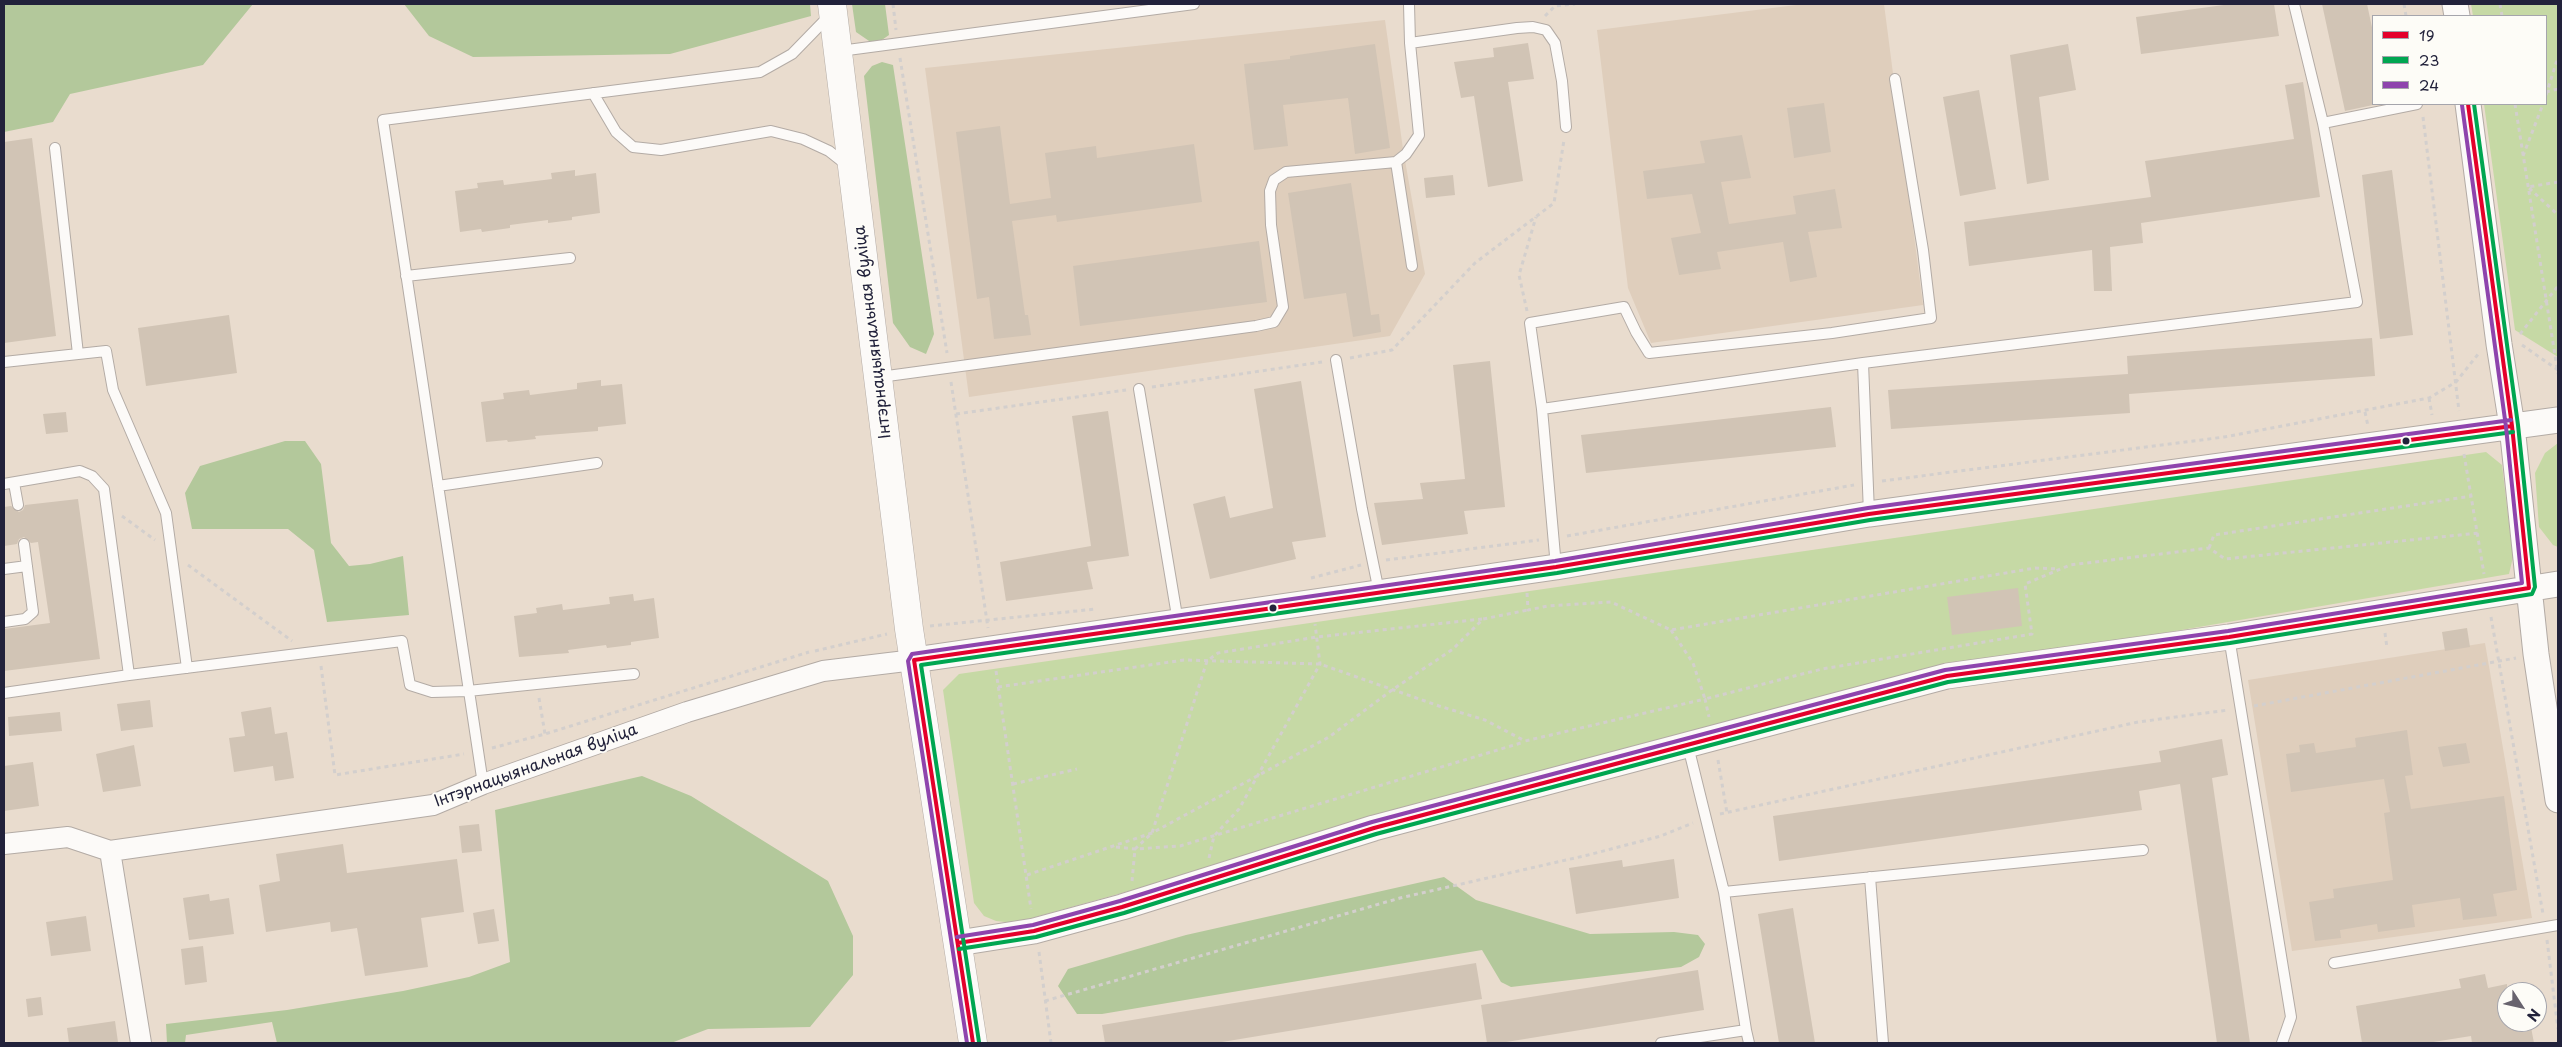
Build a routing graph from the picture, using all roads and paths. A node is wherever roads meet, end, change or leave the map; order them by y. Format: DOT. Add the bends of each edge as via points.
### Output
graph roads {
  1 [pos="893,4"];
  2 [pos="1194,4"];
  3 [pos="1409,4"];
  4 [pos="1575,4"];
  5 [pos="2294,4"];
  6 [pos="833,8"];
  7 [pos="1533,27"];
  8 [pos="1410,43"];
  9 [pos="897,45"];
  10 [pos="839,51"];
  11 [pos="2558,57"];
  12 [pos="1895,79"];
  13 [pos="2547,90"];
  14 [pos="593,93"];
  15 [pos="2412,105"];
  16 [pos="2468,105"];
  17 [pos="2515,105"];
  18 [pos="2543,105"];
  19 [pos="2423,113"];
  20 [pos="2323,123"];
  21 [pos="1566,127"];
  22 [pos="55,148"];
  23 [pos="2523,157"];
  24 [pos="1396,162"];
  25 [pos="854,172"];
  26 [pos="2558,182"];
  27 [pos="2528,187"];
  28 [pos="2558,216"];
  29 [pos="1536,217"];
  30 [pos="570,258"];
  31 [pos="1412,266"];
  32 [pos="406,276"];
  33 [pos="2558,286"];
  34 [pos="2545,302"];
  35 [pos="1530,323"];
  36 [pos="2499,344"];
  37 [pos="78,354"];
  38 [pos="1336,360"];
  39 [pos="4,362"];
  40 [pos="1863,363"];
  41 [pos="949,367"];
  42 [pos="2558,372"];
  43 [pos="878,377"];
  44 [pos="2456,382"];
  45 [pos="1139,388"];
  46 [pos="2429,398"];
  47 [pos="1542,409"];
  48 [pos="2365,412"];
  49 [pos="2558,420"];
  50 [pos="2434,422"];
  51 [pos="2512,426"];
  52 [pos="2368,430"];
  53 [pos="2461,433"];
  54 [pos="597,463"];
  55 [pos="1868,482"];
  56 [pos="9,484"];
  57 [pos="438,486"];
  58 [pos="2472,496"];
  59 [pos="18,505"];
  60 [pos="1869,514"];
  61 [pos="2479,533"];
  62 [pos="1554,538"];
  63 [pos="24,544"];
  64 [pos="2209,548"];
  65 [pos="1372,562"];
  66 [pos="27,566"];
  67 [pos="1556,566"];
  68 [pos="4,569"];
  69 [pos="2060,569"];
  70 [pos="1522,571"];
  71 [pos="1311,578"];
  72 [pos="1302,580"];
  73 [pos="2558,584"];
  74 [pos="2529,588"];
  75 [pos="1379,593"];
  76 [pos="2487,595"];
  77 [pos="1312,603"];
  78 [pos="1528,610"];
  79 [pos="1483,619"];
  80 [pos="4,622"];
  81 [pos="1178,623"];
  82 [pos="1671,630"];
  83 [pos="2229,637"];
  84 [pos="1317,638"];
  85 [pos="993,648"];
  86 [pos="2536,654"];
  87 [pos="914,660"];
  88 [pos="2500,660"];
  89 [pos="1207,661"];
  90 [pos="1320,664"];
  91 [pos="187,668"];
  92 [pos="634,674"];
  93 [pos="129,675"];
  94 [pos="537,684"];
  95 [pos="998,687"];
  96 [pos="1392,690"];
  97 [pos="468,691"];
  98 [pos="4,694"];
  99 [pos="1705,699"];
  100 [pos="2239,709"];
  101 [pos="545,734"];
  102 [pos="1714,739"];
  103 [pos="1525,741"];
  104 [pos="1688,746"];
  105 [pos="1077,769"];
  106 [pos="1259,776"];
  107 [pos="483,784"];
  108 [pos="1013,784"];
  109 [pos="2558,800"];
  110 [pos="1239,809"];
  111 [pos="1727,813"];
  112 [pos="1707,817"];
  113 [pos="1152,833"];
  114 [pos="4,844"];
  115 [pos="1115,846"];
  116 [pos="1135,849"];
  117 [pos="2143,850"];
  118 [pos="110,851"];
  119 [pos="1027,875"];
  120 [pos="1870,877"];
  121 [pos="1724,892"];
  122 [pos="1129,904"];
  123 [pos="2558,925"];
  124 [pos="2545,927"];
  125 [pos="1034,931"];
  126 [pos="958,942"];
  127 [pos="2334,963"];
  128 [pos="1045,1001"];
  129 [pos="2557,1005"];
  130 [pos="2558,1029"];
  131 [pos="1746,1030"];
  132 [pos="141,1043"];
  133 [pos="974,1043"];
  134 [pos="1051,1043"];
  135 [pos="1661,1043"];
  136 [pos="1749,1043"];
  137 [pos="1883,1043"];
  138 [pos="2282,1043"];
  1 -- 9 [label="path"];
  2 -- 9 [label="lane"];
  3 -- 8 [label="lane"];
  4 -- 7 [label="path" via="1555,6"];
  5 -- 20 [label="lane"];
  6 -- 10 [label="main road, Інтэрнацыянальная вуліца"];
  6 -- 14 [label="lane" via="792,54 760,72"];
  7 -- 8 [label="lane"];
  7 -- 21 [label="lane" via="1546,30 1555,44"];
  8 -- 24 [label="lane" via="1418,135 1406,154"];
  9 -- 10 [label="lane"];
  9 -- 41 [label="path"];
  10 -- 25 [label="main road, Інтэрнацыянальная вуліца"];
  11 -- 13 [label="path"];
  12 -- 35 [label="lane" via="1931,318 1832,333 1649,353 1624,307"];
  14 -- 25 [label="lane" via="616,132 633,147 661,150 771,131 804,139 829,151"];
  14 -- 32 [label="lane" via="383,120"];
  15 -- 20 [label="lane"];
  16 -- 36 [label="street"];
  17 -- 23 [label="path"];
  18 -- 23 [label="path"];
  19 -- 44 [label="path"];
  20 -- 40 [label="lane" via="2357,302"];
  21 -- 29 [label="path" via="1554,203"];
  22 -- 37 [label="lane"];
  23 -- 27 [label="path"];
  24 -- 31 [label="lane"];
  24 -- 41 [label="lane" via="1286,172 1274,180 1270,191 1272,224 1284,307 1274,322"];
  25 -- 43 [label="main road, Інтэрнацыянальная вуліца"];
  26 -- 27 [label="path"];
  27 -- 28 [label="path"];
  27 -- 34 [label="path"];
  29 -- 35 [label="path" via="1519,275"];
  29 -- 38 [label="path" via="1475,262 1392,350"];
  30 -- 32 [label="lane"];
  32 -- 57 [label="lane"];
  33 -- 34 [label="path"];
  34 -- 42 [label="path"];
  34 -- 42 [label="path" via="2516,340"];
  35 -- 47 [label="lane"];
  36 -- 44 [label="path" via="2484,346"];
  36 -- 51 [label="street"];
  37 -- 39 [label="lane"];
  37 -- 91 [label="lane" via="106,351 113,390 166,512"];
  38 -- 65 [label="lane"];
  40 -- 47 [label="lane"];
  40 -- 55 [label="lane"];
  41 -- 43 [label="lane"];
  41 -- 85 [label="path"];
  43 -- 87 [label="main road, Інтэрнацыянальная вуліца"];
  44 -- 46 [label="path"];
  44 -- 53 [label="path"];
  45 -- 81 [label="lane"];
  46 -- 48 [label="path"];
  46 -- 50 [label="path"];
  47 -- 62 [label="lane"];
  48 -- 52 [label="path"];
  48 -- 55 [label="path" via="2224,437"];
  49 -- 51 [label="street"];
  51 -- 53 [label="street"];
  51 -- 74 [label="street"];
  53 -- 58 [label="path"];
  53 -- 60 [label="street"];
  54 -- 57 [label="lane"];
  55 -- 60 [label="lane"];
  55 -- 62 [label="path"];
  56 -- 59 [label="lane"];
  56 -- 93 [label="lane" via="80,471 92,476 104,489"];
  57 -- 97 [label="lane"];
  58 -- 61 [label="path"];
  58 -- 64 [label="path" via="2214,535"];
  60 -- 67 [label="street"];
  61 -- 64 [label="path" via="2225,559"];
  61 -- 76 [label="path"];
  62 -- 65 [label="path"];
  62 -- 67 [label="lane"];
  63 -- 66 [label="lane"];
  64 -- 69 [label="path" via="2070,564"];
  65 -- 71 [label="path"];
  65 -- 75 [label="lane"];
  66 -- 68 [label="lane"];
  66 -- 80 [label="lane" via="33,612 25,619"];
  67 -- 70 [label="street"];
  69 -- 82 [label="path" via="2035,568"];
  69 -- 99 [label="path" via="2025,584 2032,634 1822,669"];
  70 -- 75 [label="street"];
  70 -- 78 [label="path"];
  71 -- 72 [label="path"];
  71 -- 77 [label="path"];
  73 -- 74 [label="street"];
  74 -- 76 [label="street"];
  74 -- 86 [label="street"];
  75 -- 77 [label="street"];
  76 -- 83 [label="street"];
  76 -- 88 [label="path"];
  77 -- 81 [label="street"];
  77 -- 84 [label="path"];
  78 -- 79 [label="path"];
  78 -- 82 [label="path" via="1611,602"];
  79 -- 84 [label="path"];
  79 -- 96 [label="path" via="1453,649"];
  81 -- 85 [label="street"];
  82 -- 99 [label="path" via="1693,663"];
  83 -- 100 [label="lane"];
  83 -- 102 [label="street" via="1947,676"];
  84 -- 89 [label="path" via="1218,652"];
  84 -- 90 [label="path"];
  85 -- 87 [label="street"];
  85 -- 95 [label="path"];
  86 -- 88 [label="path"];
  86 -- 109 [label="street"];
  87 -- 107 [label="street, Інтэрнацыянальная вуліца" via="823,671 687,712"];
  87 -- 126 [label="main road, Інтэрнацыянальная вуліца"];
  88 -- 100 [label="path"];
  88 -- 124 [label="path"];
  89 -- 90 [label="path"];
  89 -- 95 [label="path" via="1184,660"];
  89 -- 113 [label="path"];
  90 -- 96 [label="path"];
  90 -- 106 [label="path"];
  91 -- 93 [label="lane"];
  91 -- 97 [label="lane" via="402,642 410,685 432,692"];
  92 -- 94 [label="lane"];
  93 -- 98 [label="lane"];
  94 -- 97 [label="lane"];
  94 -- 101 [label="path"];
  95 -- 108 [label="path"];
  96 -- 103 [label="path" via="1485,720"];
  96 -- 106 [label="path" via="1329,737"];
  97 -- 107 [label="lane"];
  99 -- 102 [label="path"];
  99 -- 103 [label="path"];
  100 -- 111 [label="path" via="2138,722"];
  100 -- 138 [label="lane" via="2291,1017"];
  102 -- 104 [label="street"];
  102 -- 111 [label="path"];
  103 -- 116 [label="path" via="1180,846"];
  104 -- 112 [label="lane"];
  104 -- 122 [label="street" via="1374,828"];
  105 -- 108 [label="path"];
  106 -- 110 [label="path"];
  106 -- 113 [label="path"];
  107 -- 118 [label="street, Інтэрнацыянальная вуліца" via="433,805"];
  108 -- 119 [label="path"];
  111 -- 112 [label="path"];
  112 -- 121 [label="lane"];
  112 -- 128 [label="path" via="1661,836 1400,898"];
  113 -- 115 [label="path"];
  113 -- 116 [label="path"];
  114 -- 118 [label="street, Інтэрнацыянальная вуліца" via="68,837"];
  115 -- 116 [label="path"];
  115 -- 119 [label="path"];
  116 -- 122 [label="path"];
  117 -- 120 [label="lane"];
  118 -- 132 [label="street"];
  119 -- 125 [label="path"];
  120 -- 121 [label="lane"];
  120 -- 137 [label="lane"];
  121 -- 131 [label="lane"];
  122 -- 125 [label="street"];
  123 -- 124 [label="lane"];
  124 -- 127 [label="lane"];
  124 -- 129 [label="path"];
  125 -- 126 [label="street"];
  125 -- 128 [label="path"];
  126 -- 133 [label="main road, Інтэрнацыянальная вуліца"];
  128 -- 134 [label="path"];
  129 -- 130 [label="path"];
  131 -- 135 [label="lane"];
  131 -- 136 [label="lane"];
}
